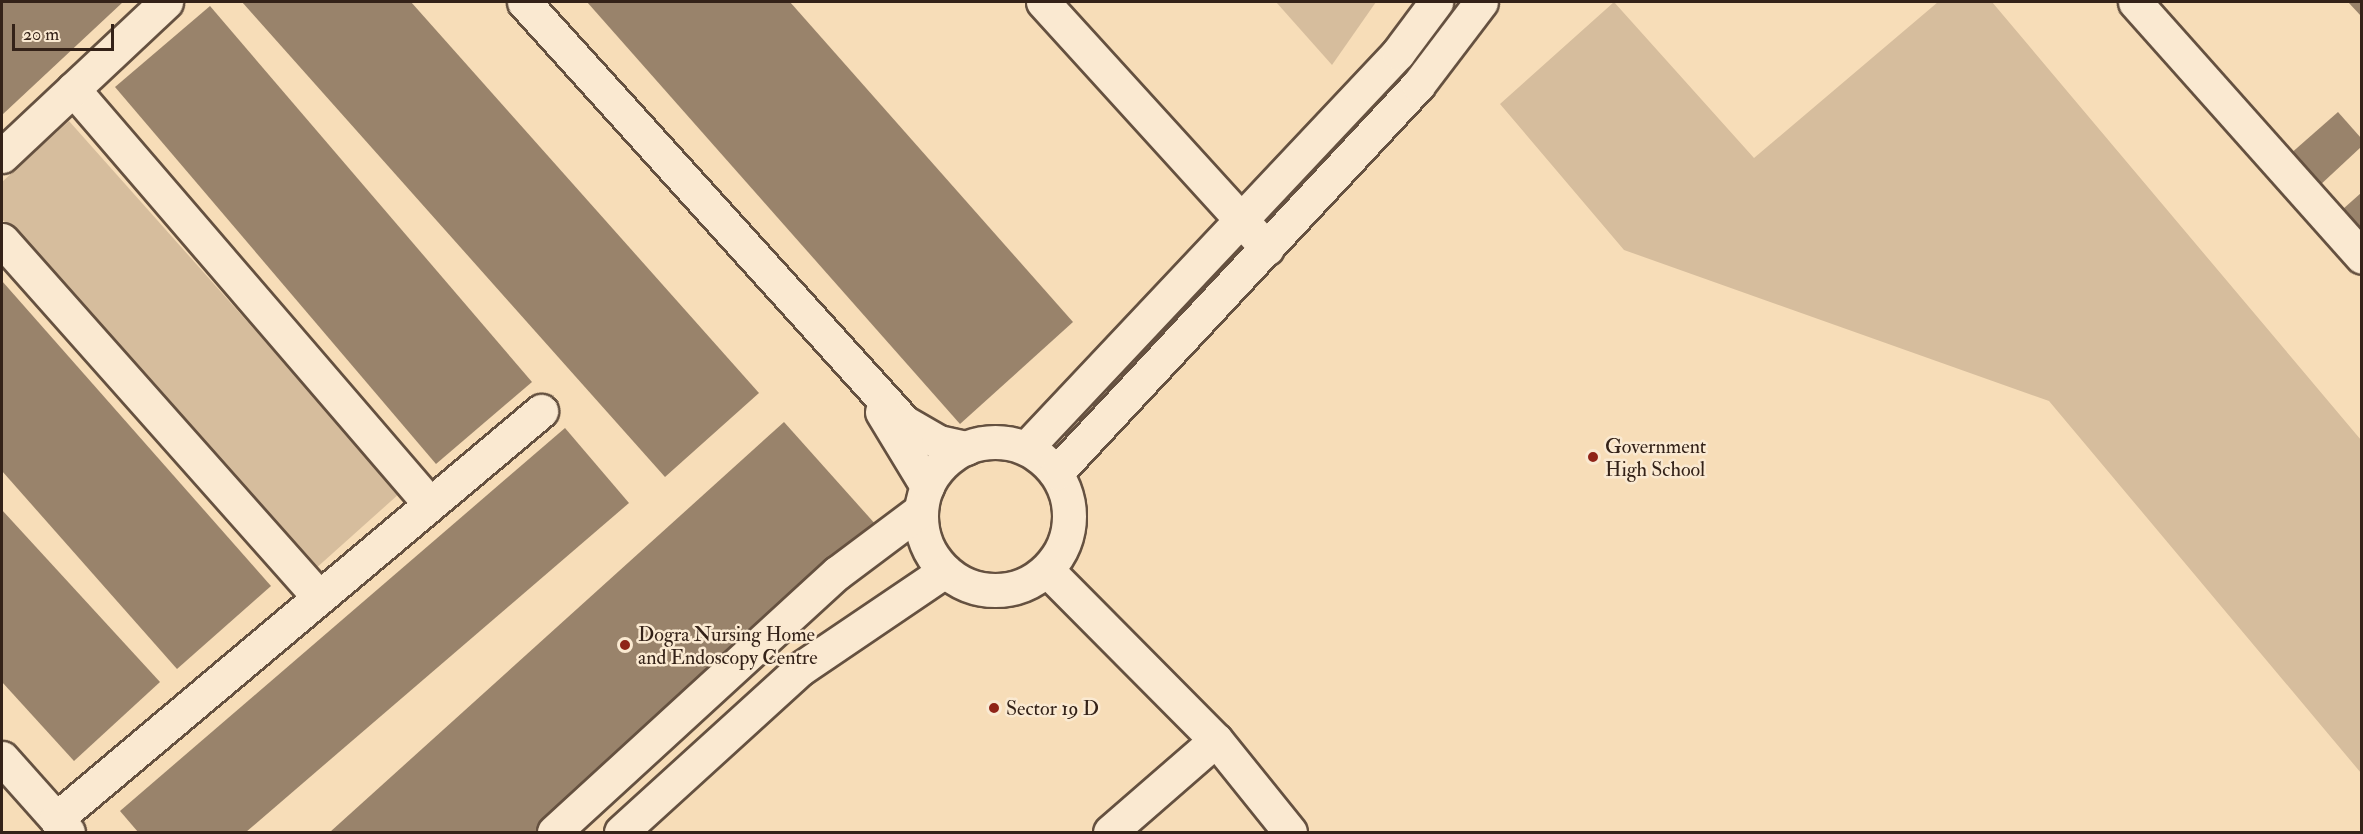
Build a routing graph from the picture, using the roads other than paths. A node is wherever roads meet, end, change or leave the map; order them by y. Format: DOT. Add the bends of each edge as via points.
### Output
graph roads {
  1 [pos="166,2"];
  2 [pos="524,2"];
  3 [pos="1043,2"];
  4 [pos="1436,2"];
  5 [pos="1480,2"];
  6 [pos="2135,2"];
  7 [pos="73,89"];
  8 [pos="2,156"];
  9 [pos="1242,219"];
  10 [pos="2,240"];
  11 [pos="1267,248"];
  12 [pos="2361,257"];
  13 [pos="861,377"];
  14 [pos="541,411"];
  15 [pos="966,448"];
  16 [pos="1026,448"];
  17 [pos="1056,473"];
  18 [pos="924,498"];
  19 [pos="430,504"];
  20 [pos="1047,570"];
  21 [pos="945,571"];
  22 [pos="319,597"];
  23 [pos="769,638"];
  24 [pos="800,669"];
  25 [pos="1216,740"];
  26 [pos="2,758"];
  27 [pos="62,826"];
  28 [pos="554,832"];
  29 [pos="621,832"];
  30 [pos="1110,832"];
  31 [pos="1290,832"];
  1 -- 7 [label="street"];
  2 -- 13 [label="street"];
  3 -- 9 [label="street"];
  4 -- 9 [label="street" via="1398,53"];
  5 -- 11 [label="street" via="1418,85"];
  6 -- 12 [label="street"];
  7 -- 8 [label="street"];
  7 -- 19 [label="street"];
  9 -- 11 [label="street"];
  9 -- 16 [label="street"];
  10 -- 22 [label="street"];
  11 -- 17 [label="street"];
  13 -- 15 [label="street" via="904,422 938,442"];
  13 -- 18 [label="street"];
  14 -- 19 [label="street"];
  15 -- 16 [label="street" via="996,442"];
  15 -- 18 [label="street" via="941,465"];
  16 -- 17 [label="street"];
  17 -- 20 [label="street" via="1067,497 1069,524 1062,548"];
  18 -- 21 [label="street" via="923,535"];
  18 -- 23 [label="street"];
  19 -- 22 [label="street"];
  20 -- 21 [label="street" via="1022,586 992,591 963,583"];
  20 -- 25 [label="street"];
  21 -- 24 [label="street"];
  22 -- 27 [label="street"];
  23 -- 24 [label="street"];
  23 -- 28 [label="street"];
  24 -- 29 [label="street"];
  25 -- 30 [label="street"];
  25 -- 31 [label="street"];
  26 -- 27 [label="street"];
}
